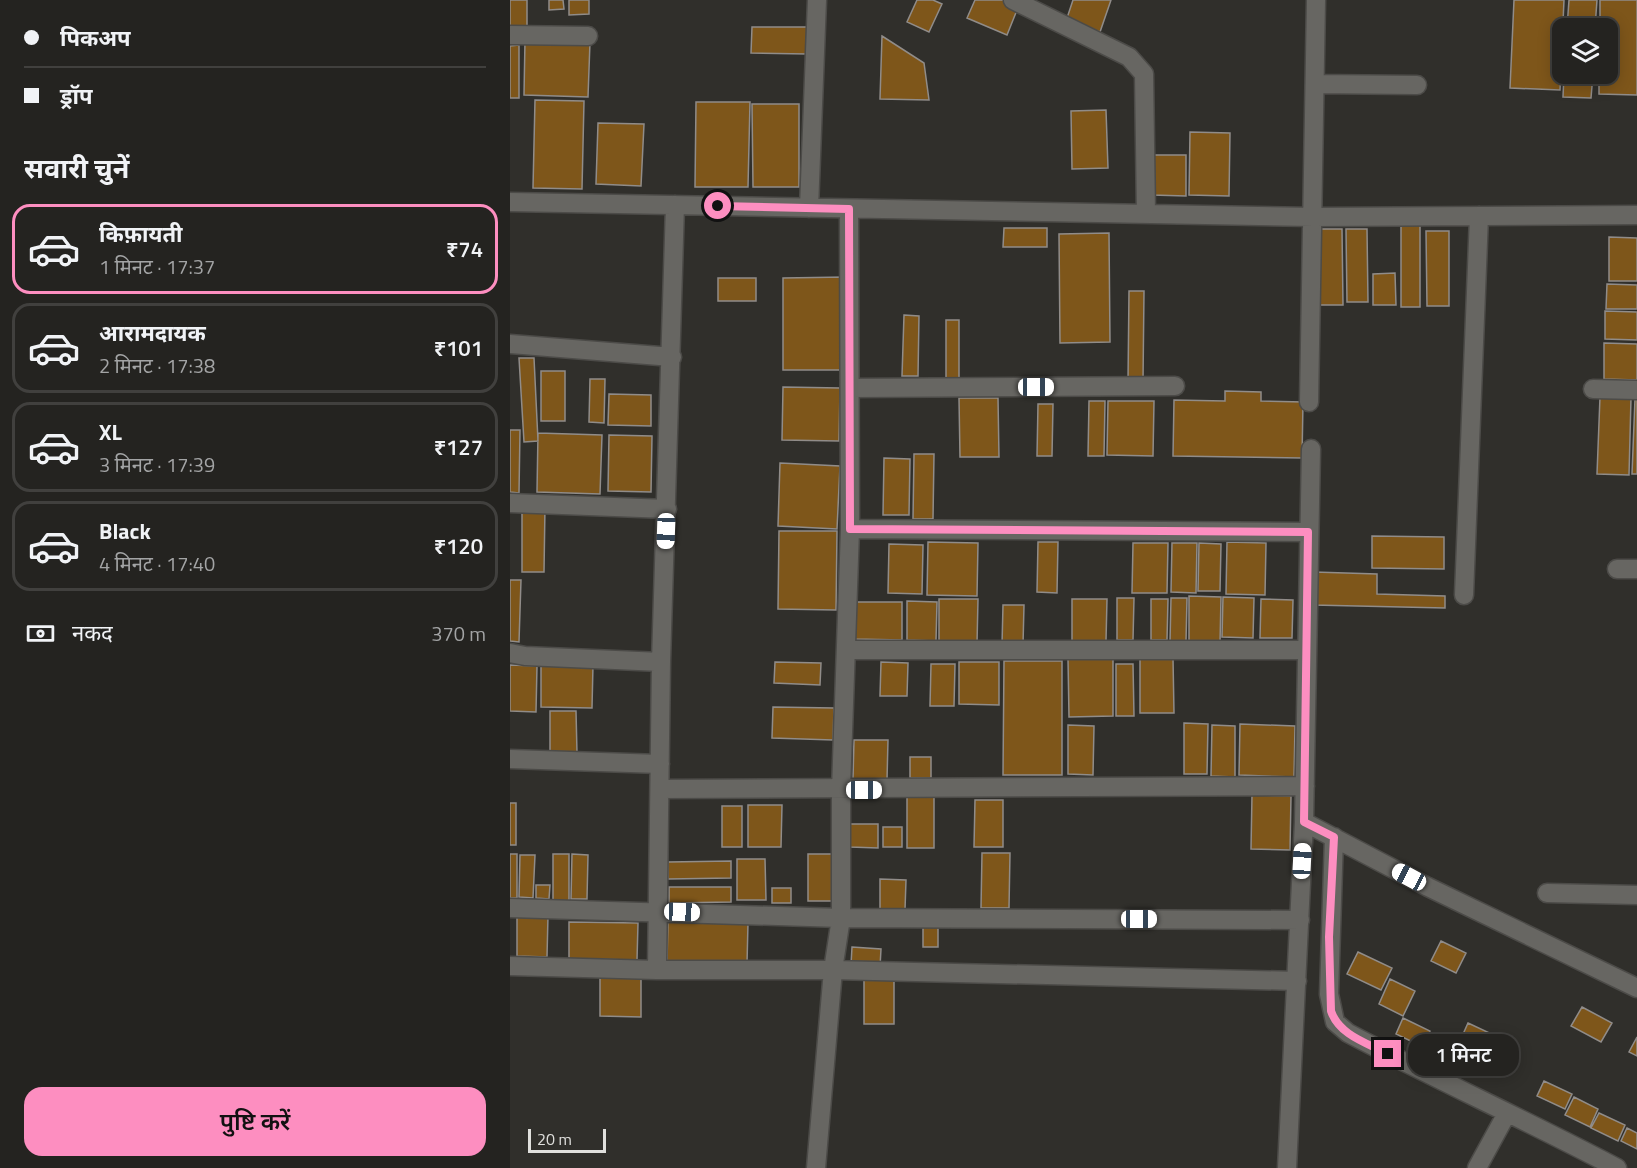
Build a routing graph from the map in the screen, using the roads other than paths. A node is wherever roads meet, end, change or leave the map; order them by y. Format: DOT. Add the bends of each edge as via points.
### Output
graph roads {
  1 [pos="818,0"];
  2 [pos="1013,0"];
  3 [pos="1316,0"];
  4 [pos="510,35"];
  5 [pos="588,36"];
  6 [pos="1315,84"];
  7 [pos="1417,85"];
  8 [pos="510,202"];
  9 [pos="675,205"];
  10 [pos="809,208"];
  11 [pos="849,209"];
  12 [pos="1146,214"];
  13 [pos="1637,215"];
  14 [pos="1479,216"];
  15 [pos="1313,217"];
  16 [pos="510,345"];
  17 [pos="672,357"];
  18 [pos="1175,386"];
  19 [pos="850,388"];
  20 [pos="1593,389"];
  21 [pos="1637,390"];
  22 [pos="1309,402"];
  23 [pos="1311,449"];
  24 [pos="510,503"];
  25 [pos="667,509"];
  26 [pos="850,529"];
  27 [pos="1308,532"];
  28 [pos="1617,569"];
  29 [pos="1637,569"];
  30 [pos="1464,595"];
  31 [pos="846,650"];
  32 [pos="1307,650"];
  33 [pos="510,653"];
  34 [pos="662,662"];
  35 [pos="510,759"];
  36 [pos="660,764"];
  37 [pos="1305,786"];
  38 [pos="660,789"];
  39 [pos="841,790"];
  40 [pos="1304,822"];
  41 [pos="1334,837"];
  42 [pos="1547,892"];
  43 [pos="1637,895"];
  44 [pos="510,908"];
  45 [pos="659,912"];
  46 [pos="841,918"];
  47 [pos="1300,920"];
  48 [pos="510,966"];
  49 [pos="657,970"];
  50 [pos="833,970"];
  51 [pos="1297,981"];
  52 [pos="1637,988"];
  53 [pos="1507,1113"];
  54 [pos="816,1168"];
  55 [pos="1287,1168"];
  56 [pos="1478,1168"];
  57 [pos="1617,1168"];
  1 -- 10 [label="street"];
  2 -- 12 [label="street" via="1129,57 1144,74"];
  3 -- 6 [label="street"];
  4 -- 5 [label="street"];
  6 -- 7 [label="street"];
  6 -- 15 [label="street"];
  8 -- 9 [label="street"];
  9 -- 10 [label="street"];
  9 -- 17 [label="street"];
  10 -- 11 [label="street"];
  11 -- 12 [label="street"];
  11 -- 19 [label="street"];
  12 -- 15 [label="street"];
  13 -- 14 [label="street"];
  14 -- 15 [label="street"];
  14 -- 30 [label="street"];
  15 -- 22 [label="street"];
  16 -- 17 [label="street"];
  17 -- 25 [label="street"];
  18 -- 19 [label="street"];
  19 -- 26 [label="street"];
  20 -- 21 [label="street"];
  23 -- 27 [label="street"];
  24 -- 25 [label="street"];
  25 -- 34 [label="street"];
  26 -- 27 [label="street"];
  26 -- 31 [label="street"];
  27 -- 32 [label="street"];
  28 -- 29 [label="street"];
  31 -- 32 [label="street"];
  31 -- 39 [label="street"];
  32 -- 37 [label="street"];
  33 -- 34 [label="street"];
  34 -- 36 [label="street"];
  35 -- 36 [label="street"];
  36 -- 38 [label="street"];
  37 -- 39 [label="street"];
  37 -- 40 [label="street"];
  38 -- 39 [label="street"];
  38 -- 45 [label="street"];
  39 -- 46 [label="street"];
  40 -- 41 [label="street"];
  40 -- 47 [label="street"];
  41 -- 52 [label="street"];
  41 -- 53 [label="street" via="1329,994 1335,1022 1348,1033"];
  42 -- 43 [label="street"];
  44 -- 45 [label="street"];
  45 -- 46 [label="street"];
  45 -- 49 [label="street"];
  46 -- 47 [label="street"];
  46 -- 50 [label="street"];
  47 -- 51 [label="street"];
  48 -- 49 [label="street"];
  49 -- 50 [label="street"];
  50 -- 51 [label="street"];
  50 -- 54 [label="street"];
  51 -- 55 [label="street"];
  53 -- 56 [label="street"];
  53 -- 57 [label="street"];
}
